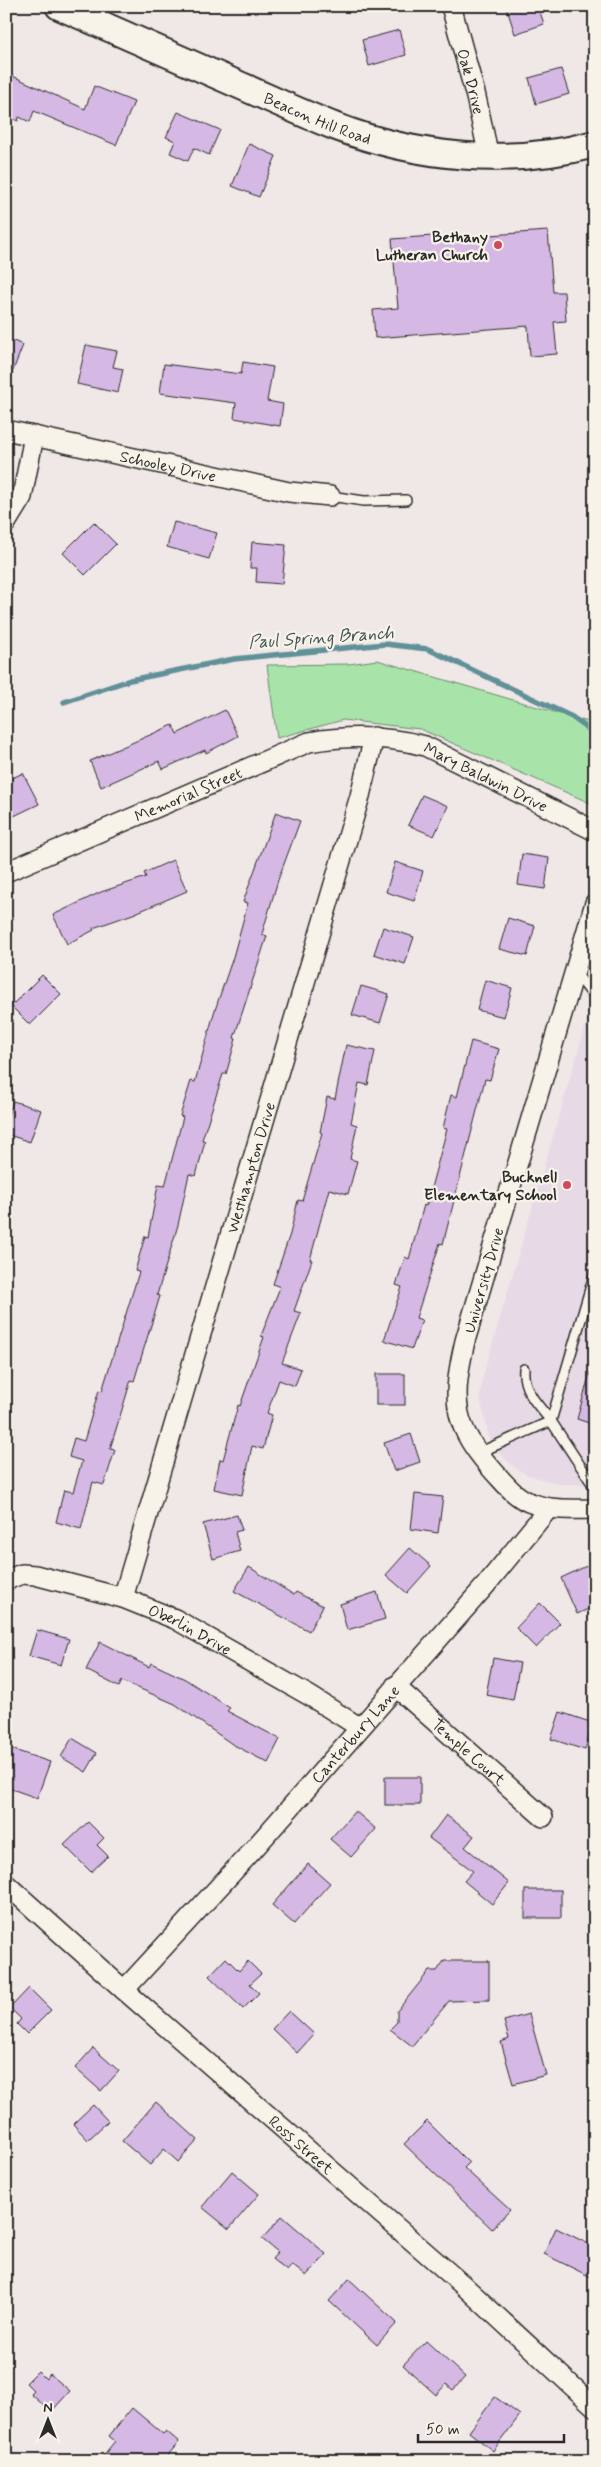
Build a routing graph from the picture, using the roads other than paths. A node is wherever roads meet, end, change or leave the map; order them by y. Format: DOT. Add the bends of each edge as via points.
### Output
graph roads {
  1 [pos="59,6"];
  2 [pos="451,6"];
  3 [pos="595,144"];
  4 [pos="489,157"];
  5 [pos="6,430"];
  6 [pos="34,436"];
  7 [pos="330,496"];
  8 [pos="406,500"];
  9 [pos="6,523"];
  10 [pos="374,737"];
  11 [pos="595,831"];
  12 [pos="6,872"];
  13 [pos="595,902"];
  14 [pos="574,972"];
  15 [pos="595,998"];
  16 [pos="595,1272"];
  17 [pos="524,1370"];
  18 [pos="551,1421"];
  19 [pos="478,1453"];
  20 [pos="595,1488"];
  21 [pos="549,1508"];
  22 [pos="595,1509"];
  23 [pos="6,1580"];
  24 [pos="123,1598"];
  25 [pos="395,1686"];
  26 [pos="359,1727"];
  27 [pos="543,1817"];
  28 [pos="6,1884"];
  29 [pos="124,1990"];
  30 [pos="595,2407"];
  1 -- 4 [label="main road, Beacon Hill Road" via="341,128 403,147"];
  2 -- 4 [label="street, Oak Drive"];
  3 -- 4 [label="main road, Beacon Hill Road" via="540,155"];
  5 -- 6 [label="street, Schooley Drive"];
  6 -- 7 [label="street, Schooley Drive" via="289,492"];
  6 -- 9 [label="street" via="22,497"];
  7 -- 8 [label="lane" via="364,501"];
  10 -- 11 [label="street, Mary Baldwin Drive" via="425,746"];
  10 -- 12 [label="street, Memorial Street" via="343,736 309,742"];
  10 -- 24 [label="street, Westhampton Drive" via="357,806"];
  13 -- 14 [label="street, University Drive"];
  14 -- 15 [label="lane"];
  14 -- 19 [label="street, University Drive" via="456,1378 458,1416"];
  16 -- 18 [label="lane"];
  17 -- 18 [label="lane" via="527,1390"];
  18 -- 19 [label="lane"];
  18 -- 20 [label="lane"];
  19 -- 21 [label="street, University Drive" via="521,1499"];
  21 -- 22 [label="street"];
  21 -- 25 [label="street, Canterbury Lane"];
  23 -- 24 [label="street, Oberlin Drive" via="22,1574 35,1575"];
  24 -- 26 [label="street, Oberlin Drive" via="175,1619"];
  25 -- 26 [label="street, Canterbury Lane"];
  25 -- 27 [label="street, Temple Court"];
  26 -- 29 [label="street, Canterbury Lane" via="252,1851"];
  28 -- 29 [label="street, Ross Street"];
  29 -- 30 [label="street, Ross Street" via="464,2286"];
}
